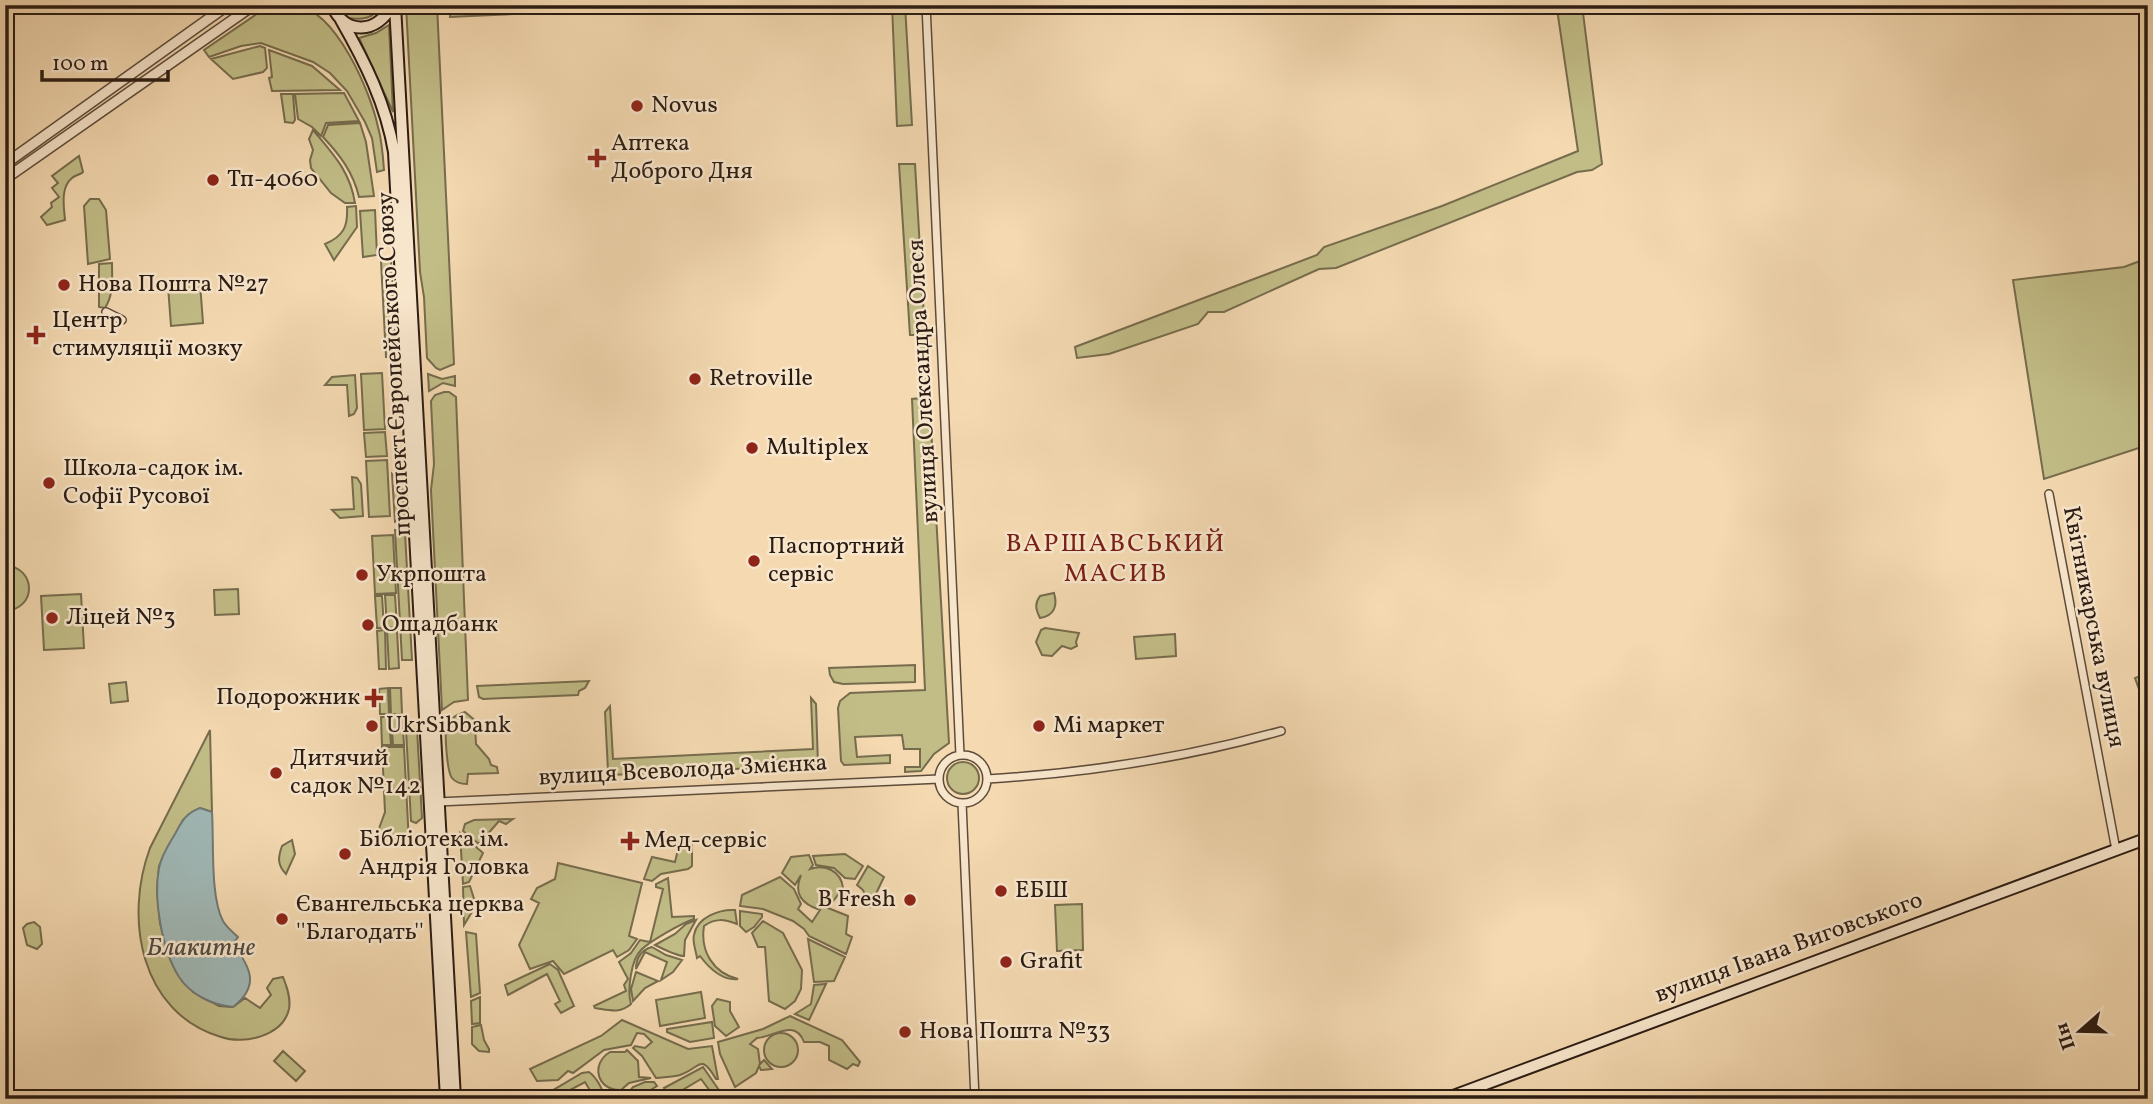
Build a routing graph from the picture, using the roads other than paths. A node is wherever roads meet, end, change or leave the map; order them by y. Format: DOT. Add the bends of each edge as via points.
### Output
graph roads {
  1 [pos="228,5"];
  2 [pos="254,5"];
  3 [pos="323,5"];
  4 [pos="394,5"];
  5 [pos="926,5"];
  6 [pos="336,13"];
  7 [pos="5,164"];
  8 [pos="5,179"];
  9 [pos="106,312"];
  10 [pos="121,320"];
  11 [pos="2049,494"];
  12 [pos="1281,731"];
  13 [pos="960,755"];
  14 [pos="939,779"];
  15 [pos="987,779"];
  16 [pos="435,802"];
  17 [pos="962,803"];
  18 [pos="2148,838"];
  19 [pos="2116,850"];
  20 [pos="446,1099"];
  21 [pos="455,1099"];
  22 [pos="975,1099"];
  23 [pos="1445,1099"];
  1 -- 7 [label="street"];
  2 -- 8 [label="street"];
  3 -- 6 [label="street"];
  4 -- 6 [label="main road" via="372,26 352,26"];
  4 -- 16 [label="main road, проспект Європейського Союзу"];
  5 -- 13 [label="street, вулиця Олександра Олеся"];
  6 -- 16 [label="main road, проспект Європейського Союзу" via="374,83 389,121 394,152"];
  9 -- 10 [label="street"];
  11 -- 19 [label="street, Квітникарська вулиця"];
  12 -- 15 [label="street" via="1164,759"];
  13 -- 14 [label="street" via="945,762"];
  13 -- 15 [label="street" via="980,761"];
  14 -- 16 [label="street, вулиця Всеволода Змієнка"];
  14 -- 17 [label="street" via="944,794"];
  15 -- 17 [label="street" via="979,797"];
  16 -- 20 [label="main road, проспект Європейського Союзу"];
  16 -- 21 [label="main road, проспект Європейського Союзу"];
  17 -- 22 [label="street"];
  18 -- 19 [label="main road, вулиця Івана Виговського"];
  19 -- 23 [label="main road, вулиця Івана Виговського"];
}
